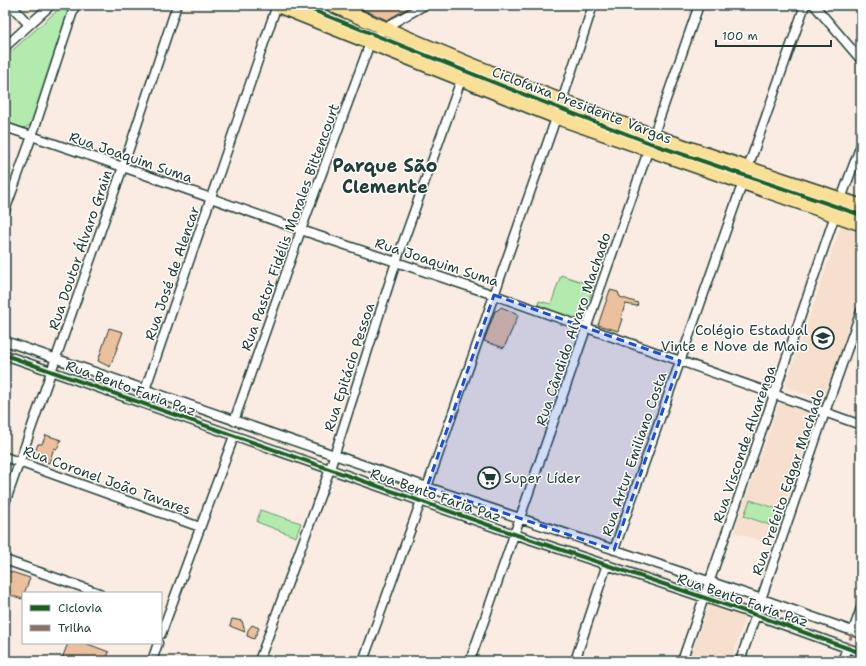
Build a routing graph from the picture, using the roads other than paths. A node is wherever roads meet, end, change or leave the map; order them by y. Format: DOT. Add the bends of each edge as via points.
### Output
graph roads {
  1 [pos="12,5"];
  2 [pos="51,5"];
  3 [pos="75,5"];
  4 [pos="177,5"];
  5 [pos="277,5"];
  6 [pos="332,5"];
  7 [pos="425,5"];
  8 [pos="593,5"];
  9 [pos="699,5"];
  10 [pos="805,5"];
  11 [pos="814,5"];
  12 [pos="29,25"];
  13 [pos="384,28"];
  14 [pos="370,43"];
  15 [pos="5,47"];
  16 [pos="861,60"];
  17 [pos="461,80"];
  18 [pos="562,101"];
  19 [pos="556,117"];
  20 [pos="5,127"];
  21 [pos="32,136"];
  22 [pos="654,136"];
  23 [pos="861,145"];
  24 [pos="649,150"];
  25 [pos="123,167"];
  26 [pos="747,168"];
  27 [pos="742,182"];
  28 [pos="211,199"];
  29 [pos="840,199"];
  30 [pos="861,206"];
  31 [pos="5,211"];
  32 [pos="835,215"];
  33 [pos="861,224"];
  34 [pos="301,230"];
  35 [pos="396,262"];
  36 [pos="494,295"];
  37 [pos="861,311"];
  38 [pos="588,328"];
  39 [pos="5,341"];
  40 [pos="5,355"];
  41 [pos="56,358"];
  42 [pos="680,361"];
  43 [pos="52,371"];
  44 [pos="145,390"];
  45 [pos="774,395"];
  46 [pos="825,412"];
  47 [pos="234,420"];
  48 [pos="861,425"];
  49 [pos="234,436"];
  50 [pos="335,454"];
  51 [pos="5,457"];
  52 [pos="19,462"];
  53 [pos="330,469"];
  54 [pos="427,487"];
  55 [pos="421,501"];
  56 [pos="5,503"];
  57 [pos="520,518"];
  58 [pos="200,527"];
  59 [pos="514,534"];
  60 [pos="614,550"];
  61 [pos="5,560"];
  62 [pos="607,564"];
  63 [pos="710,582"];
  64 [pos="96,592"];
  65 [pos="704,598"];
  66 [pos="762,599"];
  67 [pos="861,608"];
  68 [pos="756,615"];
  69 [pos="164,616"];
  70 [pos="162,628"];
  71 [pos="857,633"];
  72 [pos="158,644"];
  73 [pos="847,648"];
  74 [pos="861,653"];
  75 [pos="152,661"];
  76 [pos="259,661"];
  77 [pos="364,661"];
  78 [pos="470,661"];
  79 [pos="575,661"];
  80 [pos="682,661"];
  81 [pos="740,661"];
  82 [pos="842,661"];
  1 -- 12 [label="street"];
  2 -- 12 [label="street"];
  3 -- 21 [label="street"];
  4 -- 25 [label="street, Rua Doutor Álvaro Grain"];
  5 -- 14 [label="main road"];
  5 -- 28 [label="street, Rua José de Alencar"];
  6 -- 13 [label="main road"];
  7 -- 13 [label="street"];
  8 -- 18 [label="street"];
  9 -- 22 [label="street, Rua Cândido Alvaro Machado"];
  10 -- 26 [label="street, Rua Artur Emiliano Costa"];
  11 -- 16 [label="street"];
  12 -- 15 [label="street"];
  13 -- 14 [label="street"];
  13 -- 18 [label="main road"];
  14 -- 17 [label="main road"];
  14 -- 34 [label="street, Rua Pastor Fidélis Morales Bittencourt"];
  17 -- 19 [label="main road"];
  17 -- 35 [label="street, Rua Epitácio Pessoa"];
  18 -- 19 [label="street"];
  18 -- 22 [label="main road"];
  19 -- 24 [label="main road"];
  19 -- 36 [label="street"];
  20 -- 21 [label="street, Rua Joaquim Suma"];
  21 -- 25 [label="street, Rua Joaquim Suma"];
  21 -- 31 [label="street"];
  22 -- 24 [label="street, Rua Cândido Alvaro Machado"];
  22 -- 26 [label="main road"];
  23 -- 29 [label="street, Rua Visconde Alvarenga"];
  24 -- 27 [label="main road"];
  24 -- 38 [label="street, Rua Cândido Alvaro Machado"];
  25 -- 28 [label="street, Rua Joaquim Suma"];
  25 -- 41 [label="street, Rua Doutor Álvaro Grain"];
  26 -- 27 [label="street, Rua Artur Emiliano Costa"];
  26 -- 29 [label="main road"];
  27 -- 32 [label="main road"];
  27 -- 42 [label="street, Rua Artur Emiliano Costa"];
  28 -- 34 [label="street, Rua Joaquim Suma"];
  28 -- 44 [label="street, Rua José de Alencar"];
  29 -- 30 [label="main road"];
  29 -- 32 [label="street, Rua Visconde Alvarenga"];
  32 -- 33 [label="main road"];
  32 -- 45 [label="street, Rua Visconde Alvarenga"];
  34 -- 35 [label="street, Rua Joaquim Suma"];
  34 -- 47 [label="street, Rua Pastor Fidélis Morales Bittencourt"];
  35 -- 36 [label="street, Rua Joaquim Suma"];
  35 -- 50 [label="street, Rua Epitácio Pessoa"];
  36 -- 38 [label="street, Rua Joaquim Suma"];
  36 -- 54 [label="street"];
  37 -- 46 [label="street, Rua Prefeito Edgar Machado"];
  38 -- 42 [label="street, Rua Joaquim Suma"];
  38 -- 57 [label="street, Rua Cândido Alvaro Machado"];
  39 -- 41 [label="street, Rua Bento Faria Paz"];
  40 -- 43 [label="street, Rua Bento Faria Paz"];
  41 -- 43 [label="street, Rua Doutor Álvaro Grain"];
  41 -- 44 [label="street, Rua Bento Faria Paz"];
  42 -- 45 [label="street, Rua Joaquim Suma"];
  42 -- 60 [label="street, Rua Artur Emiliano Costa"];
  43 -- 49 [label="street, Rua Bento Faria Paz"];
  43 -- 52 [label="street, Rua Doutor Álvaro Grain"];
  44 -- 47 [label="street, Rua Bento Faria Paz"];
  45 -- 46 [label="street, Rua Joaquim Suma"];
  45 -- 63 [label="street, Rua Visconde Alvarenga"];
  46 -- 48 [label="street, Rua Joaquim Suma"];
  46 -- 66 [label="street, Rua Prefeito Edgar Machado"];
  47 -- 50 [label="street, Rua Bento Faria Paz"];
  49 -- 53 [label="street, Rua Bento Faria Paz"];
  49 -- 58 [label="street"];
  50 -- 53 [label="street, Rua Epitácio Pessoa"];
  50 -- 54 [label="street, Rua Bento Faria Paz"];
  51 -- 52 [label="street, Rua Coronel João Tavares"];
  52 -- 56 [label="street, Rua Doutor Álvaro Grain"];
  52 -- 58 [label="street, Rua Coronel João Tavares"];
  53 -- 55 [label="street, Rua Bento Faria Paz"];
  53 -- 76 [label="street, Rua Epitácio Pessoa"];
  54 -- 55 [label="street"];
  54 -- 57 [label="street, Rua Bento Faria Paz"];
  55 -- 59 [label="street, Rua Bento Faria Paz"];
  55 -- 77 [label="street"];
  57 -- 59 [label="street, Rua Cândido Alvaro Machado"];
  57 -- 60 [label="street, Rua Bento Faria Paz"];
  58 -- 69 [label="street"];
  59 -- 62 [label="street, Rua Bento Faria Paz"];
  59 -- 78 [label="street, Rua Cândido Alvaro Machado"];
  60 -- 63 [label="street, Rua Bento Faria Paz"];
  61 -- 64 [label="street"];
  62 -- 65 [label="street, Rua Bento Faria Paz"];
  62 -- 79 [label="street"];
  63 -- 65 [label="street, Rua Visconde Alvarenga"];
  63 -- 66 [label="street, Rua Bento Faria Paz"];
  65 -- 68 [label="street, Rua Bento Faria Paz"];
  65 -- 80 [label="street, Rua Visconde Alvarenga"];
  66 -- 68 [label="street, Rua Prefeito Edgar Machado"];
  66 -- 71 [label="street, Rua Bento Faria Paz"];
  67 -- 71 [label="street"];
  68 -- 73 [label="street, Rua Bento Faria Paz"];
  68 -- 81 [label="street, Rua Prefeito Edgar Machado"];
  69 -- 70 [label="street"];
  72 -- 75 [label="street"];
  73 -- 74 [label="street, Rua Bento Faria Paz"];
  73 -- 82 [label="street"];
}
